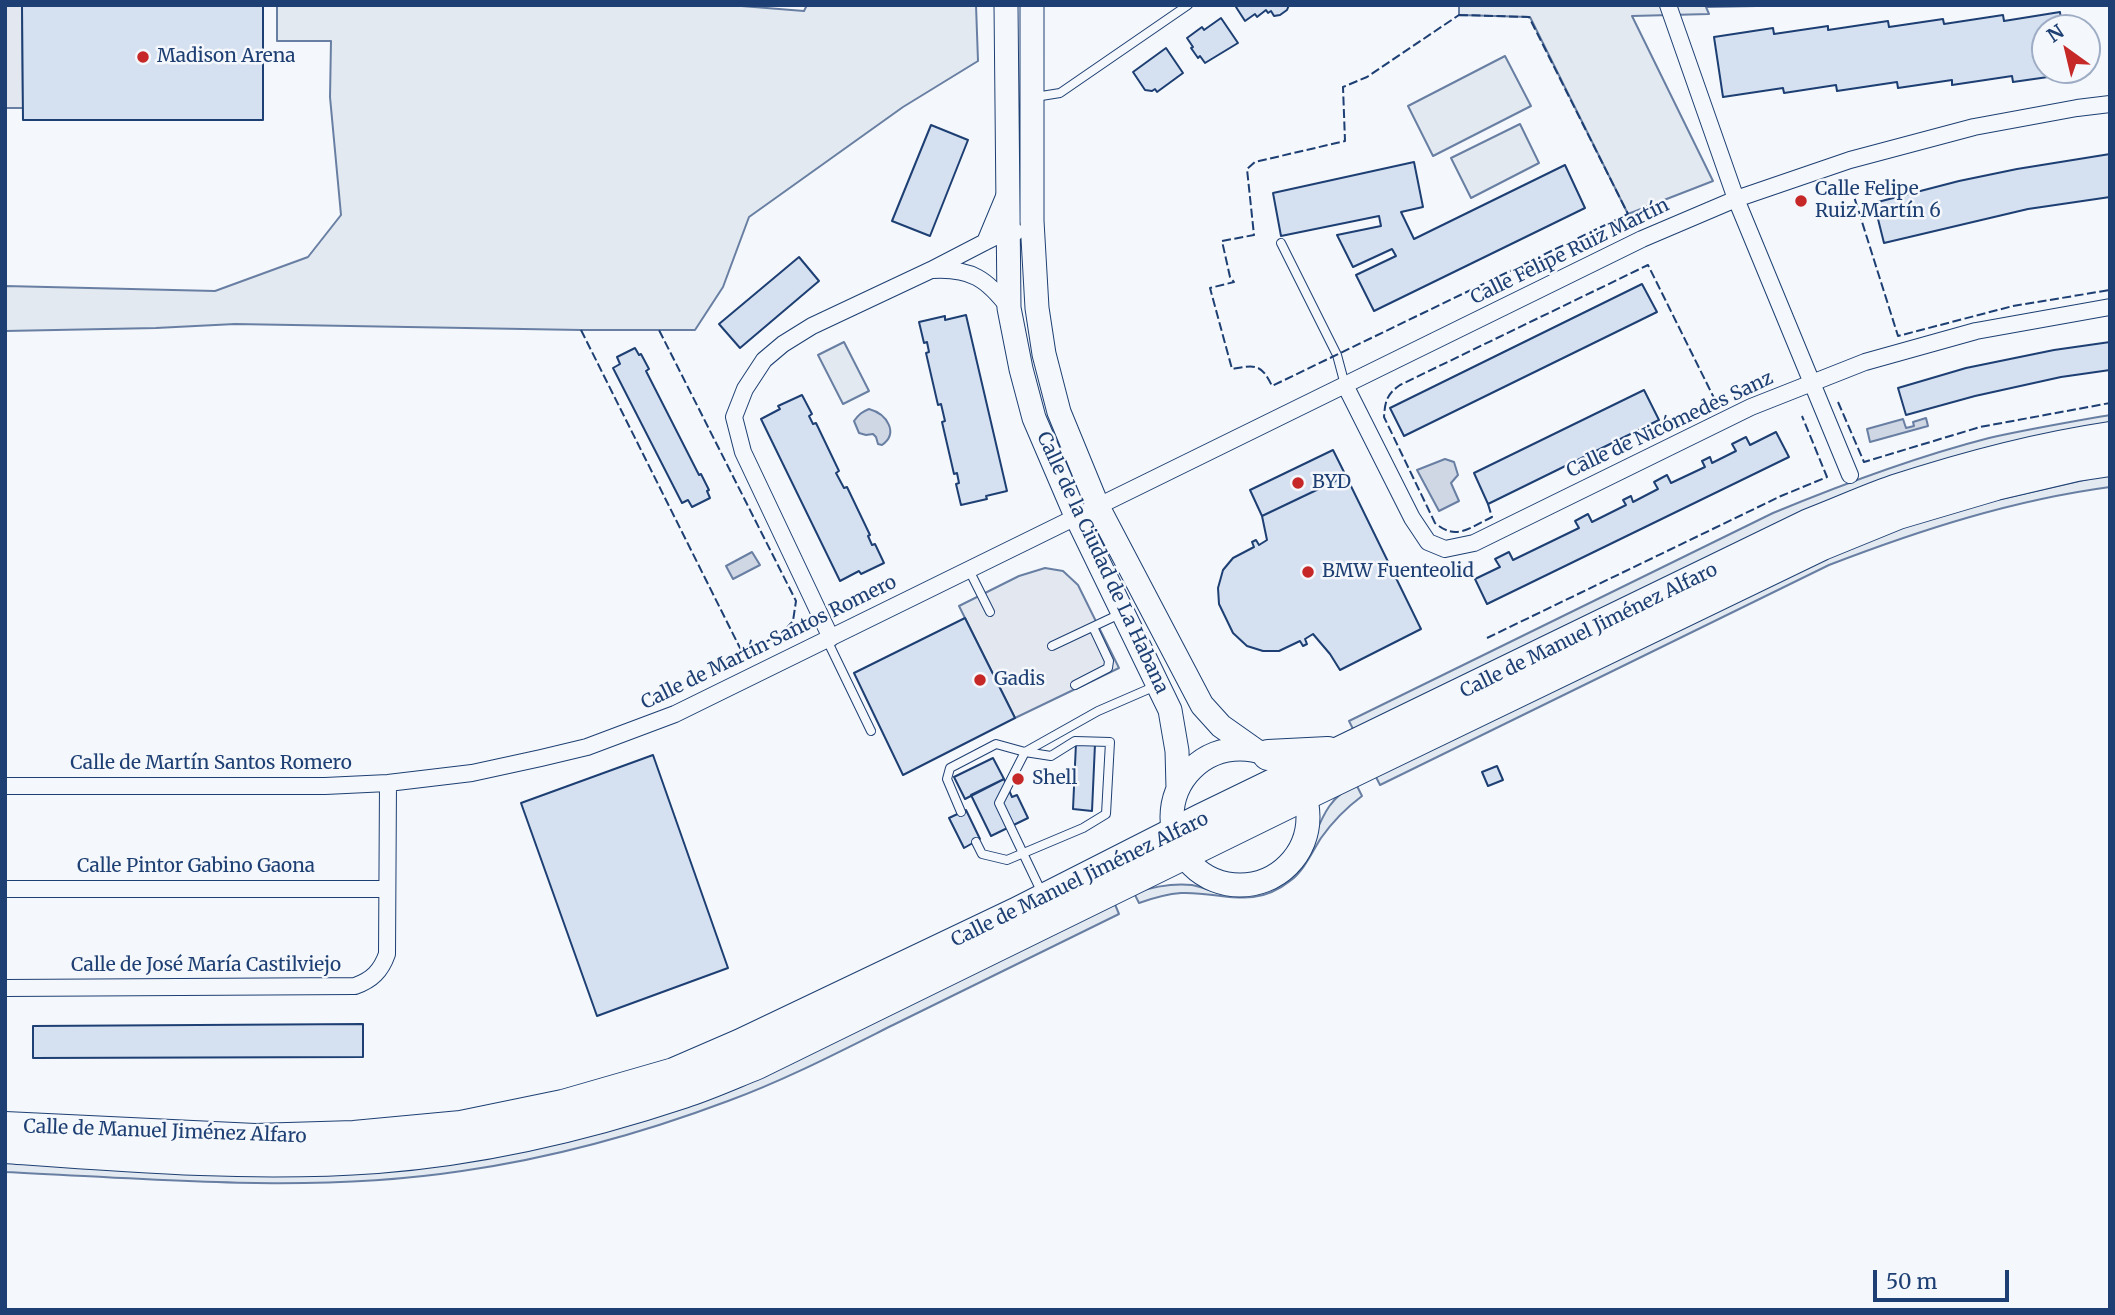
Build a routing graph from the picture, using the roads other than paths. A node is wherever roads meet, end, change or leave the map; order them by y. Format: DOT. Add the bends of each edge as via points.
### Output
graph roads {
  1 [pos="1006,5"];
  2 [pos="1032,5"];
  3 [pos="1188,5"];
  4 [pos="1668,5"];
  5 [pos="1032,97"];
  6 [pos="2110,104"];
  7 [pos="1007,188"];
  8 [pos="1736,199"];
  9 [pos="1007,231"];
  10 [pos="1033,235"];
  11 [pos="985,242"];
  12 [pos="1281,243"];
  13 [pos="931,270"];
  14 [pos="2110,307"];
  15 [pos="1009,308"];
  16 [pos="1811,382"];
  17 [pos="1345,385"];
  18 [pos="2110,437"];
  19 [pos="2110,461"];
  20 [pos="1850,475"];
  21 [pos="1098,507"];
  22 [pos="1076,516"];
  23 [pos="969,570"];
  24 [pos="990,612"];
  25 [pos="1123,612"];
  26 [pos="1093,627"];
  27 [pos="829,639"];
  28 [pos="1052,646"];
  29 [pos="1075,685"];
  30 [pos="1159,685"];
  31 [pos="871,731"];
  32 [pos="1342,751"];
  33 [pos="1025,752"];
  34 [pos="1262,753"];
  35 [pos="388,783"];
  36 [pos="1299,785"];
  37 [pos="5,786"];
  38 [pos="1178,788"];
  39 [pos="961,812"];
  40 [pos="976,842"];
  41 [pos="1178,845"];
  42 [pos="1023,855"];
  43 [pos="5,889"];
  44 [pos="387,889"];
  45 [pos="1045,899"];
  46 [pos="5,988"];
  47 [pos="5,1127"];
  48 [pos="5,1148"];
  1 -- 7 [label="street, Calle de la Ciudad de La Habana"];
  2 -- 5 [label="street, Calle de la Ciudad de La Habana"];
  3 -- 5 [label="lane" via="1060,93"];
  4 -- 8 [label="street"];
  5 -- 10 [label="street, Calle de la Ciudad de La Habana"];
  6 -- 8 [label="street, Calle Felipe Ruiz Martín" via="1974,127 1850,160"];
  7 -- 9 [label="street, Calle de la Ciudad de La Habana"];
  7 -- 11 [label="street"];
  8 -- 16 [label="street"];
  8 -- 17 [label="street, Calle Felipe Ruiz Martín" via="1642,239"];
  9 -- 10 [label="street"];
  9 -- 11 [label="street"];
  9 -- 15 [label="street, Calle de la Ciudad de La Habana"];
  10 -- 21 [label="street, Calle de la Ciudad de La Habana" via="1044,354 1059,412"];
  11 -- 13 [label="street"];
  12 -- 17 [label="lane" via="1337,355"];
  13 -- 15 [label="street" via="973,274"];
  13 -- 27 [label="street" via="783,344 764,360 734,417 743,452"];
  14 -- 16 [label="street, Calle de Nicómedes Sanz" via="1976,331"];
  15 -- 22 [label="street, Calle de la Ciudad de La Habana" via="1034,418"];
  16 -- 17 [label="street, Calle de Nicómedes Sanz" via="1474,543 1445,550 1428,542 1412,518"];
  16 -- 20 [label="street"];
  17 -- 21 [label="street, Calle Felipe Ruiz Martín"];
  18 -- 32 [label="highway, Calle de Manuel Jiménez Alfaro" via="2062,444 1974,467 1809,524"];
  19 -- 36 [label="highway, Calle de Manuel Jiménez Alfaro" via="1996,485 1898,514"];
  21 -- 22 [label="street, Calle Felipe Ruiz Martín"];
  21 -- 34 [label="street, Calle de la Ciudad de La Habana" via="1202,705 1221,726"];
  22 -- 23 [label="street, Calle de Martín Santos Romero"];
  22 -- 25 [label="street, Calle de la Ciudad de La Habana"];
  23 -- 24 [label="lane"];
  23 -- 27 [label="street, Calle de Martín Santos Romero"];
  25 -- 26 [label="lane"];
  25 -- 30 [label="street, Calle de la Ciudad de La Habana"];
  26 -- 28 [label="lane"];
  26 -- 29 [label="lane" via="1108,668"];
  27 -- 31 [label="lane"];
  27 -- 35 [label="street, Calle de Martín Santos Romero" via="675,714 587,747 472,773"];
  30 -- 33 [label="lane" via="1098,711"];
  30 -- 38 [label="street, Calle de la Ciudad de La Habana" via="1174,723"];
  32 -- 34 [label="highway"];
  32 -- 36 [label="highway, Calle de Manuel Jiménez Alfaro"];
  33 -- 39 [label="lane" via="996,744 950,768 947,779"];
  33 -- 42 [label="lane" via="999,803"];
  33 -- 42 [label="lane" via="1051,756 1074,741 1110,742 1106,814"];
  34 -- 36 [label="street, Calle de la Ciudad de La Habana"];
  34 -- 38 [label="street" via="1229,751 1211,756"];
  35 -- 37 [label="street, Calle de Martín Santos Romero"];
  35 -- 44 [label="street, Calle de José María Castilviejo"];
  36 -- 41 [label="highway, Calle de Manuel Jiménez Alfaro"];
  36 -- 41 [label="street" via="1308,809 1306,836 1292,860 1270,878 1258,883 1217,881 1192,867"];
  38 -- 41 [label="street, Calle de la Ciudad de La Habana" via="1172,803"];
  40 -- 42 [label="lane" via="982,854 1007,860"];
  41 -- 45 [label="highway, Calle de Manuel Jiménez Alfaro"];
  41 -- 48 [label="highway, Calle de Manuel Jiménez Alfaro" via="757,1064 685,1093 583,1124 475,1145 378,1157 275,1162"];
  42 -- 45 [label="lane"];
  43 -- 44 [label="street, Calle Pintor Gabino Gaona"];
  44 -- 46 [label="street, Calle de José María Castilviejo" via="387,954 369,982 355,986"];
  45 -- 47 [label="highway, Calle de Manuel Jiménez Alfaro" via="674,1073 563,1105 461,1126 354,1136 255,1139"];
}
